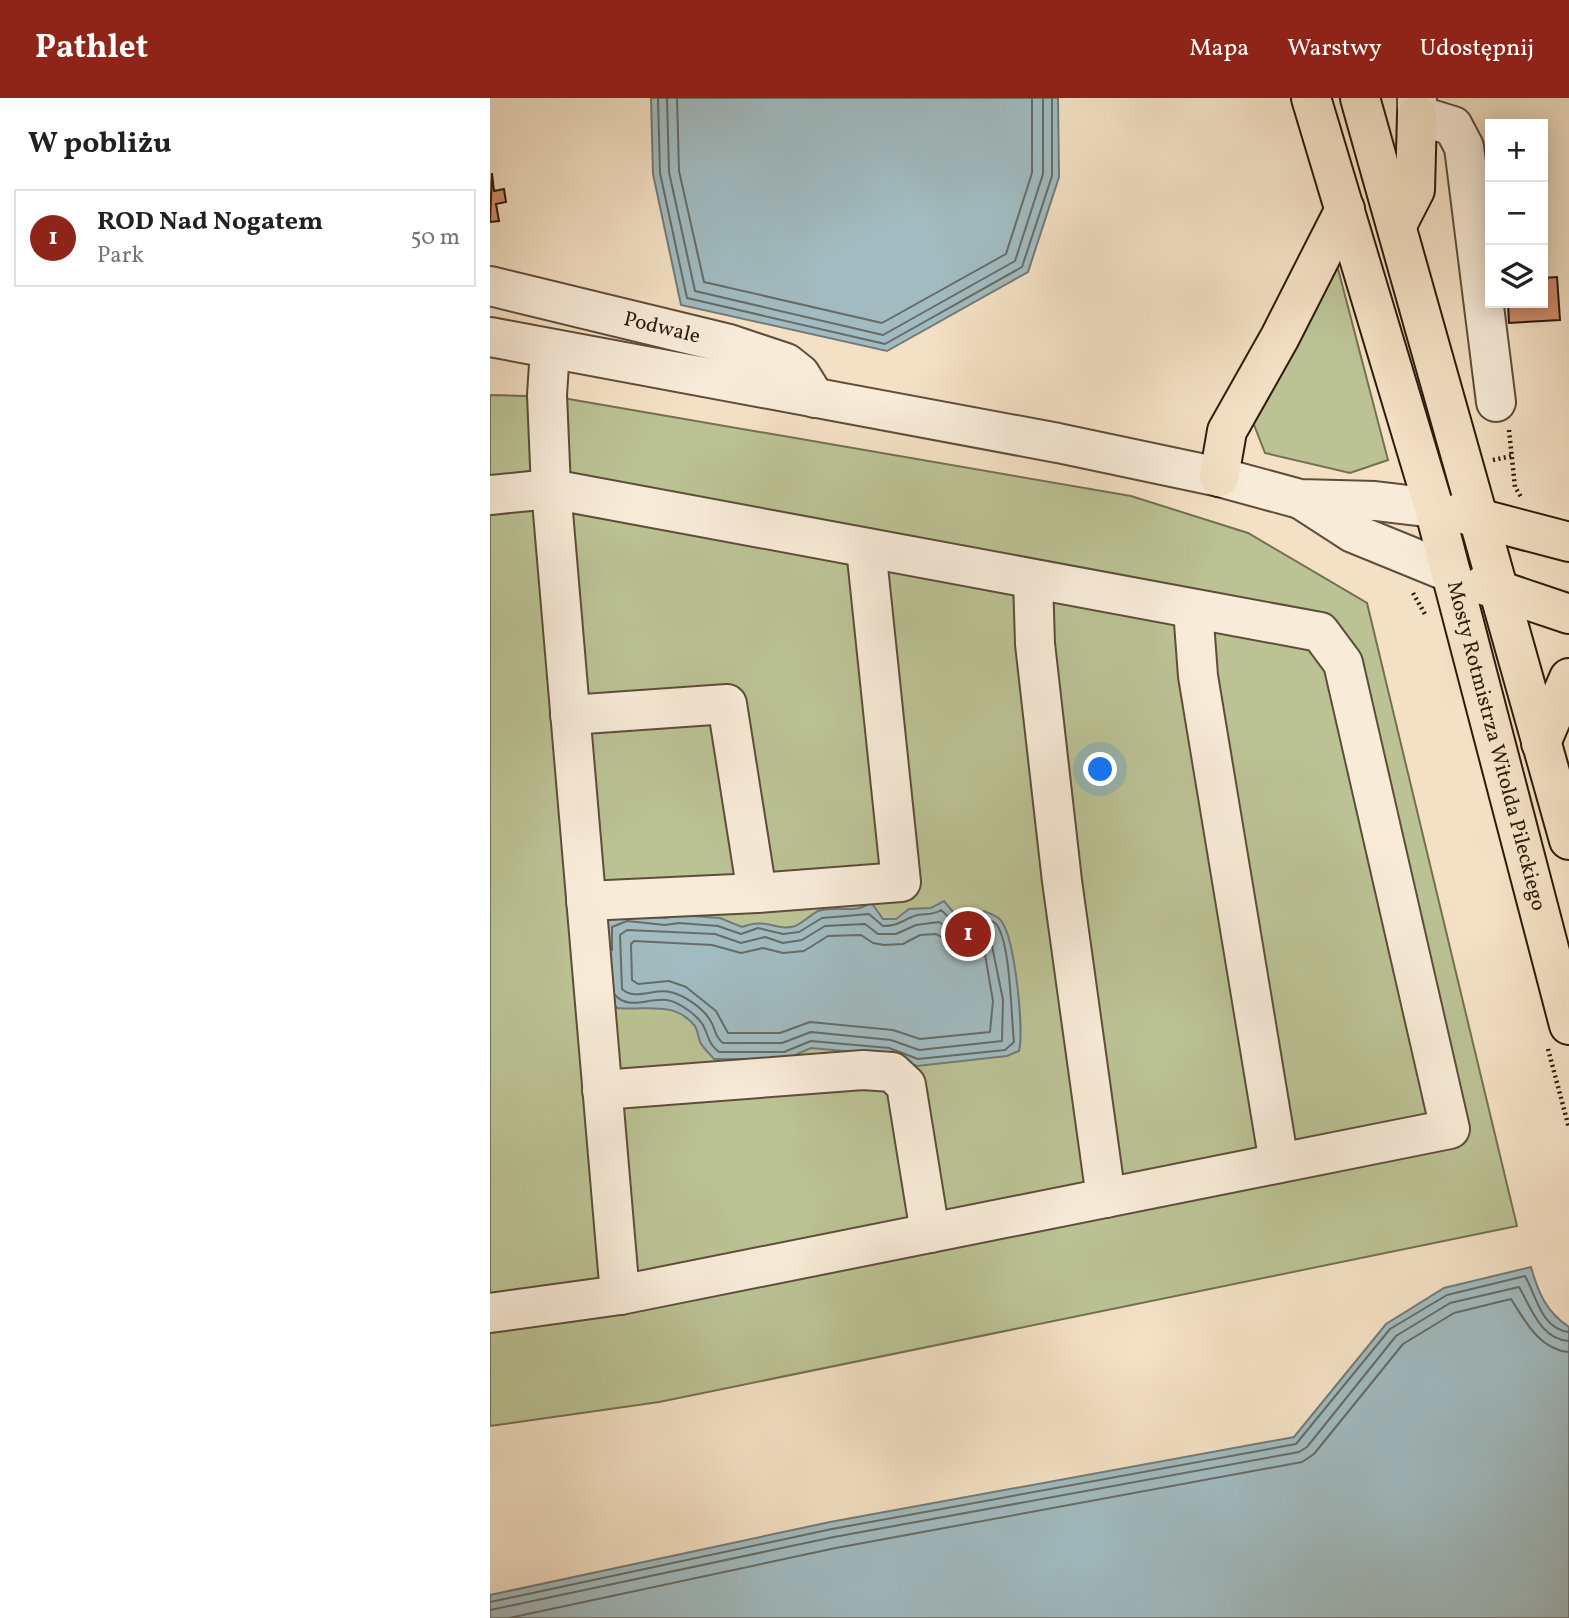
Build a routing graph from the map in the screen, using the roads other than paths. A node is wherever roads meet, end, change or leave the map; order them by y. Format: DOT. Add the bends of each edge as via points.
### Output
graph roads {
  1 [pos="1311,98"];
  2 [pos="1360,98"];
  3 [pos="1417,106"];
  4 [pos="1345,209"];
  5 [pos="1397,225"];
  6 [pos="490,286"];
  7 [pos="490,337"];
  8 [pos="550,349"];
  9 [pos="815,398"];
  10 [pos="1496,402"];
  11 [pos="1219,477"];
  12 [pos="551,489"];
  13 [pos="490,495"];
  14 [pos="1300,499"];
  15 [pos="1434,509"];
  16 [pos="1479,516"];
  17 [pos="1569,542"];
  18 [pos="866,548"];
  19 [pos="1451,573"];
  20 [pos="1033,579"];
  21 [pos="1500,591"];
  22 [pos="1193,608"];
  23 [pos="1569,614"];
  24 [pos="1569,678"];
  25 [pos="570,715"];
  26 [pos="1541,743"];
  27 [pos="1569,840"];
  28 [pos="757,893"];
  29 [pos="586,901"];
  30 [pos="1569,1025"];
  31 [pos="602,1090"];
  32 [pos="1279,1163"];
  33 [pos="1106,1198"];
  34 [pos="930,1233"];
  35 [pos="620,1295"];
  36 [pos="490,1313"];
  1 -- 4 [label="main road, Mosty Rotmistrza Witolda Pileckiego"];
  2 -- 5 [label="main road"];
  3 -- 5 [label="main road" via="1415,190"];
  3 -- 10 [label="street" via="1453,126 1464,147"];
  4 -- 11 [label="main road" via="1227,431"];
  4 -- 15 [label="main road, Mosty Rotmistrza Witolda Pileckiego"];
  5 -- 16 [label="main road"];
  6 -- 9 [label="street, Podwale" via="729,344 786,363 800,374"];
  7 -- 8 [label="street"];
  8 -- 9 [label="street"];
  8 -- 12 [label="street"];
  9 -- 11 [label="street"];
  11 -- 14 [label="street"];
  12 -- 13 [label="street"];
  12 -- 18 [label="street"];
  12 -- 25 [label="street"];
  14 -- 15 [label="street" via="1374,501"];
  14 -- 19 [label="street" via="1353,533"];
  15 -- 16 [label="main road"];
  15 -- 19 [label="main road, Mosty Rotmistrza Witolda Pileckiego"];
  16 -- 17 [label="main road"];
  16 -- 21 [label="main road"];
  18 -- 20 [label="street"];
  18 -- 28 [label="street" via="901,881"];
  19 -- 21 [label="main road"];
  19 -- 30 [label="main road, Mosty Rotmistrza Witolda Pileckiego"];
  20 -- 22 [label="street"];
  20 -- 33 [label="street" via="1035,644 1062,881"];
  21 -- 23 [label="main road"];
  21 -- 26 [label="main road"];
  22 -- 32 [label="street" via="1198,676"];
  22 -- 32 [label="street" via="1320,632 1343,663 1450,1129"];
  24 -- 26 [label="main road"];
  25 -- 28 [label="street" via="727,704"];
  25 -- 29 [label="street"];
  26 -- 27 [label="main road"];
  28 -- 29 [label="street"];
  29 -- 31 [label="street"];
  31 -- 34 [label="street" via="863,1070 892,1072 906,1085"];
  31 -- 35 [label="street"];
  32 -- 33 [label="street"];
  33 -- 34 [label="street"];
  34 -- 35 [label="street"];
  35 -- 36 [label="street"];
}
